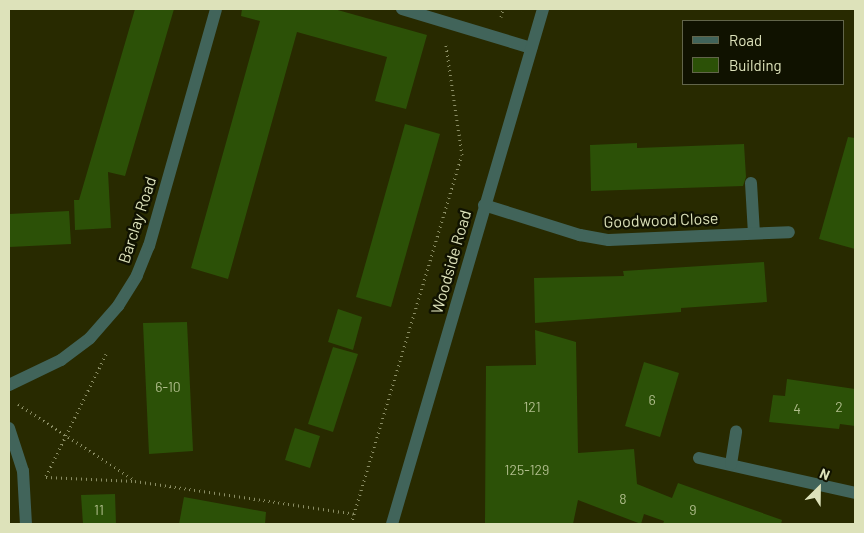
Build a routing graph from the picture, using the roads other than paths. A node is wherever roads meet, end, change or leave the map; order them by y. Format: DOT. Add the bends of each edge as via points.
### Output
graph roads {
  1 [pos="216,9"];
  2 [pos="402,9"];
  3 [pos="543,9"];
  4 [pos="531,48"];
  5 [pos="750,183"];
  6 [pos="484,205"];
  7 [pos="789,232"];
  8 [pos="754,233"];
  9 [pos="9,384"];
  10 [pos="9,428"];
  11 [pos="736,431"];
  12 [pos="699,458"];
  13 [pos="731,464"];
  14 [pos="855,493"];
  15 [pos="26,524"];
  16 [pos="392,524"];
  1 -- 9 [label="street, Barclay Road" via="149,246 137,275 118,306 90,338 61,360"];
  2 -- 4 [label="street"];
  3 -- 4 [label="street, Woodside Road"];
  4 -- 6 [label="street, Woodside Road"];
  5 -- 8 [label="street"];
  6 -- 8 [label="street, Goodwood Close" via="580,236 609,240"];
  6 -- 16 [label="street, Woodside Road"];
  7 -- 8 [label="street, Goodwood Close"];
  10 -- 15 [label="street" via="23,471"];
  11 -- 13 [label="street"];
  12 -- 13 [label="street"];
  13 -- 14 [label="street"];
}
